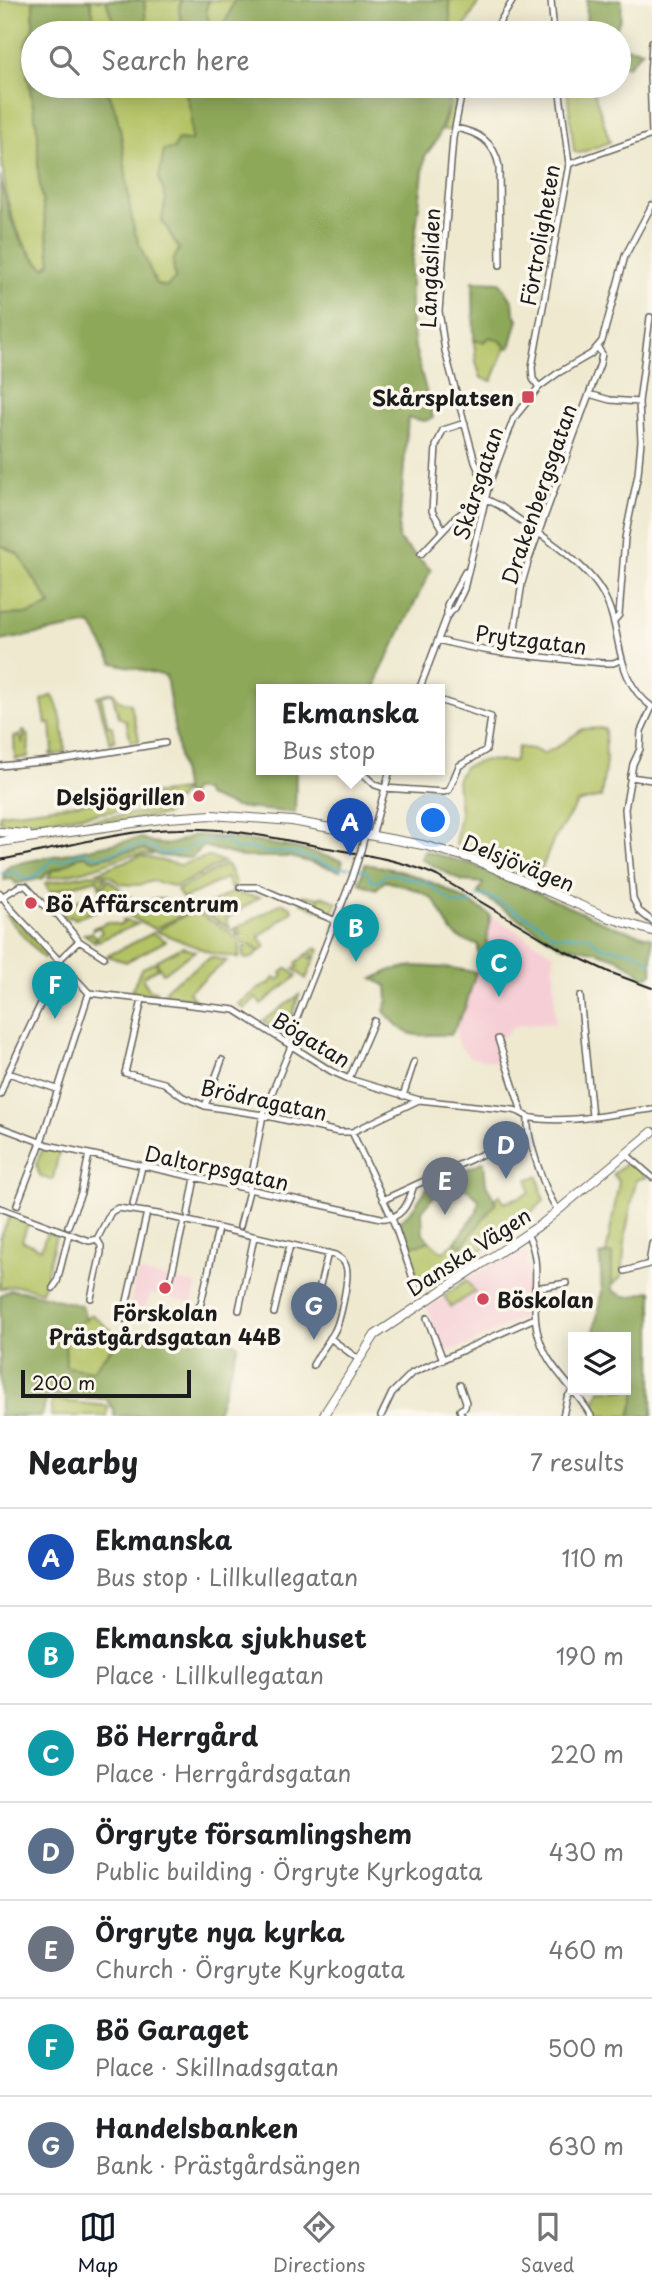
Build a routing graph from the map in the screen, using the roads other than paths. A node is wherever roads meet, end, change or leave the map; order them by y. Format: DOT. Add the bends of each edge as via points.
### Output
graph roads {
  1 [pos="513,0"];
  2 [pos="551,0"];
  3 [pos="500,21"];
  4 [pos="554,21"];
  5 [pos="652,42"];
  6 [pos="461,98"];
  7 [pos="561,98"];
  8 [pos="455,128"];
  9 [pos="652,134"];
  10 [pos="569,164"];
  11 [pos="652,205"];
  12 [pos="500,265"];
  13 [pos="650,317"];
  14 [pos="598,348"];
  15 [pos="539,387"];
  16 [pos="589,394"];
  17 [pos="639,402"];
  18 [pos="465,422"];
  19 [pos="489,484"];
  20 [pos="486,499"];
  21 [pos="483,510"];
  22 [pos="443,529"];
  23 [pos="538,534"];
  24 [pos="421,554"];
  25 [pos="614,621"];
  26 [pos="438,640"];
  27 [pos="511,654"];
  28 [pos="621,660"];
  29 [pos="421,684"];
  30 [pos="445,702"];
  31 [pos="652,707"];
  32 [pos="165,743"];
  33 [pos="0,766"];
  34 [pos="364,775"];
  35 [pos="388,775"];
  36 [pos="630,776"];
  37 [pos="652,780"];
  38 [pos="384,788"];
  39 [pos="0,832"];
  40 [pos="369,835"];
  41 [pos="37,836"];
  42 [pos="0,842"];
  43 [pos="240,887"];
  44 [pos="0,896"];
  45 [pos="336,921"];
  46 [pos="652,921"];
  47 [pos="652,931"];
  48 [pos="79,941"];
  49 [pos="104,957"];
  50 [pos="59,962"];
  51 [pos="89,993"];
  52 [pos="580,996"];
  53 [pos="142,1000"];
  54 [pos="374,1021"];
  55 [pos="498,1039"];
  56 [pos="289,1044"];
  57 [pos="222,1060"];
  58 [pos="414,1062"];
  59 [pos="8,1073"];
  60 [pos="349,1079"];
  61 [pos="57,1089"];
  62 [pos="0,1095"];
  63 [pos="401,1096"];
  64 [pos="419,1100"];
  65 [pos="205,1106"];
  66 [pos="652,1109"];
  67 [pos="397,1111"];
  68 [pos="522,1112"];
  69 [pos="263,1115"];
  70 [pos="592,1116"];
  71 [pos="528,1118"];
  72 [pos="0,1127"];
  73 [pos="352,1132"];
  74 [pos="652,1132"];
  75 [pos="528,1133"];
  76 [pos="40,1142"];
  77 [pos="625,1153"];
  78 [pos="89,1154"];
  79 [pos="142,1167"];
  80 [pos="652,1177"];
  81 [pos="195,1178"];
  82 [pos="412,1188"];
  83 [pos="249,1191"];
  84 [pos="383,1200"];
  85 [pos="133,1204"];
  86 [pos="17,1205"];
  87 [pos="0,1208"];
  88 [pos="558,1210"];
  89 [pos="147,1212"];
  90 [pos="188,1215"];
  91 [pos="392,1219"];
  92 [pos="184,1222"];
  93 [pos="68,1226"];
  94 [pos="240,1226"];
  95 [pos="218,1229"];
  96 [pos="69,1234"];
  97 [pos="527,1234"];
  98 [pos="254,1237"];
  99 [pos="97,1239"];
  100 [pos="652,1244"];
  101 [pos="290,1245"];
  102 [pos="328,1253"];
  103 [pos="650,1264"];
  104 [pos="625,1271"];
  105 [pos="171,1277"];
  106 [pos="567,1283"];
  107 [pos="53,1288"];
  108 [pos="535,1288"];
  109 [pos="418,1293"];
  110 [pos="92,1298"];
  111 [pos="239,1310"];
  112 [pos="274,1313"];
  113 [pos="189,1315"];
  114 [pos="427,1318"];
  115 [pos="536,1318"];
  116 [pos="123,1319"];
  117 [pos="311,1321"];
  118 [pos="330,1338"];
  119 [pos="358,1359"];
  120 [pos="443,1360"];
  121 [pos="313,1365"];
  122 [pos="460,1385"];
  123 [pos="568,1387"];
  124 [pos="569,1395"];
  125 [pos="575,1395"];
  126 [pos="323,1416"];
  127 [pos="381,1416"];
  128 [pos="462,1416"];
  129 [pos="563,1416"];
  130 [pos="592,1416"];
  1 -- 3 [label="street"];
  2 -- 4 [label="street"];
  5 -- 9 [label="street"];
  6 -- 8 [label="street, Långåsliden"];
  7 -- 10 [label="street, Förtroligheten"];
  8 -- 12 [label="street" via="484,138 497,155"];
  8 -- 18 [label="street, Långåsliden" via="439,311"];
  9 -- 10 [label="street"];
  10 -- 15 [label="street, Förtroligheten" via="532,367"];
  11 -- 14 [label="street" via="625,256 607,330"];
  13 -- 17 [label="street"];
  14 -- 15 [label="street, Skårsgatan"];
  14 -- 16 [label="street, Drakenbergsgatan" via="602,354"];
  15 -- 19 [label="street, Skårsgatan" via="517,412"];
  16 -- 17 [label="street"];
  16 -- 23 [label="street, Drakenbergsgatan"];
  17 -- 25 [label="street" via="638,474 625,538 620,612"];
  18 -- 19 [label="street, Långåsliden" via="475,462"];
  18 -- 22 [label="street" via="443,430 436,446 432,510"];
  19 -- 20 [label="street, Skårsgatan"];
  20 -- 21 [label="street, Skårsgatan"];
  20 -- 23 [label="street"];
  21 -- 22 [label="street" via="467,509"];
  21 -- 26 [label="street, Skårsgatan" via="467,570 447,605"];
  22 -- 24 [label="street"];
  23 -- 25 [label="street" via="595,581"];
  23 -- 27 [label="street, Drakenbergsgatan" via="522,583"];
  25 -- 28 [label="street"];
  26 -- 27 [label="street, Prytzgatan"];
  26 -- 29 [label="street, Skårsgatan"];
  27 -- 28 [label="street, Prytzgatan" via="602,663"];
  28 -- 31 [label="street" via="635,690"];
  30 -- 38 [label="street" via="491,717 486,750 462,763 444,792"];
  31 -- 36 [label="street"];
  32 -- 33 [label="street"];
  34 -- 38 [label="street"];
  35 -- 38 [label="street"];
  36 -- 37 [label="street"];
  36 -- 46 [label="street" via="625,820 633,898 639,911"];
  38 -- 40 [label="street"];
  39 -- 41 [label="street, Delsjövägen"];
  40 -- 41 [label="street, Delsjövägen" via="292,821 212,815"];
  40 -- 45 [label="street, bridge"];
  40 -- 47 [label="street, Delsjövägen" via="480,861 607,917"];
  41 -- 42 [label="street, Delsjövägen"];
  43 -- 45 [label="street" via="257,887"];
  44 -- 48 [label="street" via="26,886"];
  44 -- 50 [label="street"];
  45 -- 56 [label="street"];
  48 -- 49 [label="street"];
  48 -- 50 [label="street"];
  50 -- 51 [label="street"];
  50 -- 59 [label="street"];
  51 -- 53 [label="street, Bögatan"];
  51 -- 61 [label="street"];
  52 -- 70 [label="street"];
  53 -- 56 [label="street, Bögatan" via="235,1010"];
  53 -- 65 [label="street, Brödragatan" via="125,1073 164,1083"];
  54 -- 60 [label="street"];
  55 -- 68 [label="street"];
  56 -- 60 [label="street, Bögatan"];
  56 -- 69 [label="street"];
  57 -- 65 [label="street" via="213,1074"];
  58 -- 63 [label="street"];
  59 -- 61 [label="street"];
  59 -- 62 [label="street"];
  60 -- 63 [label="street, Bögatan"];
  61 -- 76 [label="street"];
  63 -- 64 [label="street, Bögatan"];
  63 -- 67 [label="street"];
  64 -- 67 [label="street, Brödragatan"];
  64 -- 68 [label="street, Bögatan"];
  65 -- 69 [label="street, Brödragatan"];
  66 -- 70 [label="street"];
  67 -- 73 [label="street, Brödragatan"];
  68 -- 71 [label="street"];
  69 -- 73 [label="street, Brödragatan"];
  69 -- 83 [label="street"];
  70 -- 71 [label="street"];
  71 -- 75 [label="street"];
  72 -- 76 [label="street, Daltorpsgatan"];
  73 -- 84 [label="street"];
  74 -- 77 [label="street, Danska Vägen"];
  75 -- 82 [label="street"];
  75 -- 88 [label="street"];
  76 -- 78 [label="street, Daltorpsgatan"];
  76 -- 86 [label="street"];
  77 -- 80 [label="street"];
  77 -- 88 [label="street, Danska Vägen"];
  78 -- 79 [label="street, Daltorpsgatan"];
  78 -- 93 [label="street"];
  79 -- 81 [label="street, Daltorpsgatan"];
  79 -- 85 [label="street"];
  81 -- 83 [label="street, Daltorpsgatan"];
  81 -- 90 [label="street"];
  82 -- 84 [label="street"];
  82 -- 91 [label="street" via="406,1206"];
  83 -- 91 [label="street, Daltorpsgatan"];
  83 -- 94 [label="street"];
  84 -- 91 [label="street"];
  87 -- 96 [label="street"];
  88 -- 97 [label="street, Danska Vägen"];
  89 -- 92 [label="street"];
  89 -- 99 [label="street" via="114,1209"];
  89 -- 116 [label="street"];
  91 -- 109 [label="street"];
  92 -- 95 [label="street"];
  92 -- 105 [label="street"];
  95 -- 98 [label="street"];
  95 -- 113 [label="street" via="201,1303"];
  96 -- 99 [label="street"];
  96 -- 107 [label="street"];
  97 -- 108 [label="street" via="535,1248"];
  97 -- 119 [label="street, Danska Vägen" via="386,1325"];
  98 -- 101 [label="street"];
  98 -- 111 [label="street"];
  99 -- 110 [label="street" via="101,1253"];
  100 -- 103 [label="street"];
  101 -- 102 [label="street"];
  101 -- 112 [label="street"];
  102 -- 117 [label="street"];
  102 -- 118 [label="street" via="344,1261 347,1273"];
  103 -- 104 [label="street"];
  106 -- 108 [label="street"];
  108 -- 115 [label="street"];
  114 -- 120 [label="street"];
  115 -- 120 [label="street"];
  115 -- 123 [label="street" via="547,1358"];
  118 -- 119 [label="street"];
  118 -- 121 [label="street"];
  119 -- 126 [label="street, Danska Vägen"];
  120 -- 127 [label="street" via="407,1377 388,1399"];
  122 -- 128 [label="street" via="466,1402 460,1410"];
  124 -- 129 [label="street"];
  125 -- 130 [label="street"];
}
